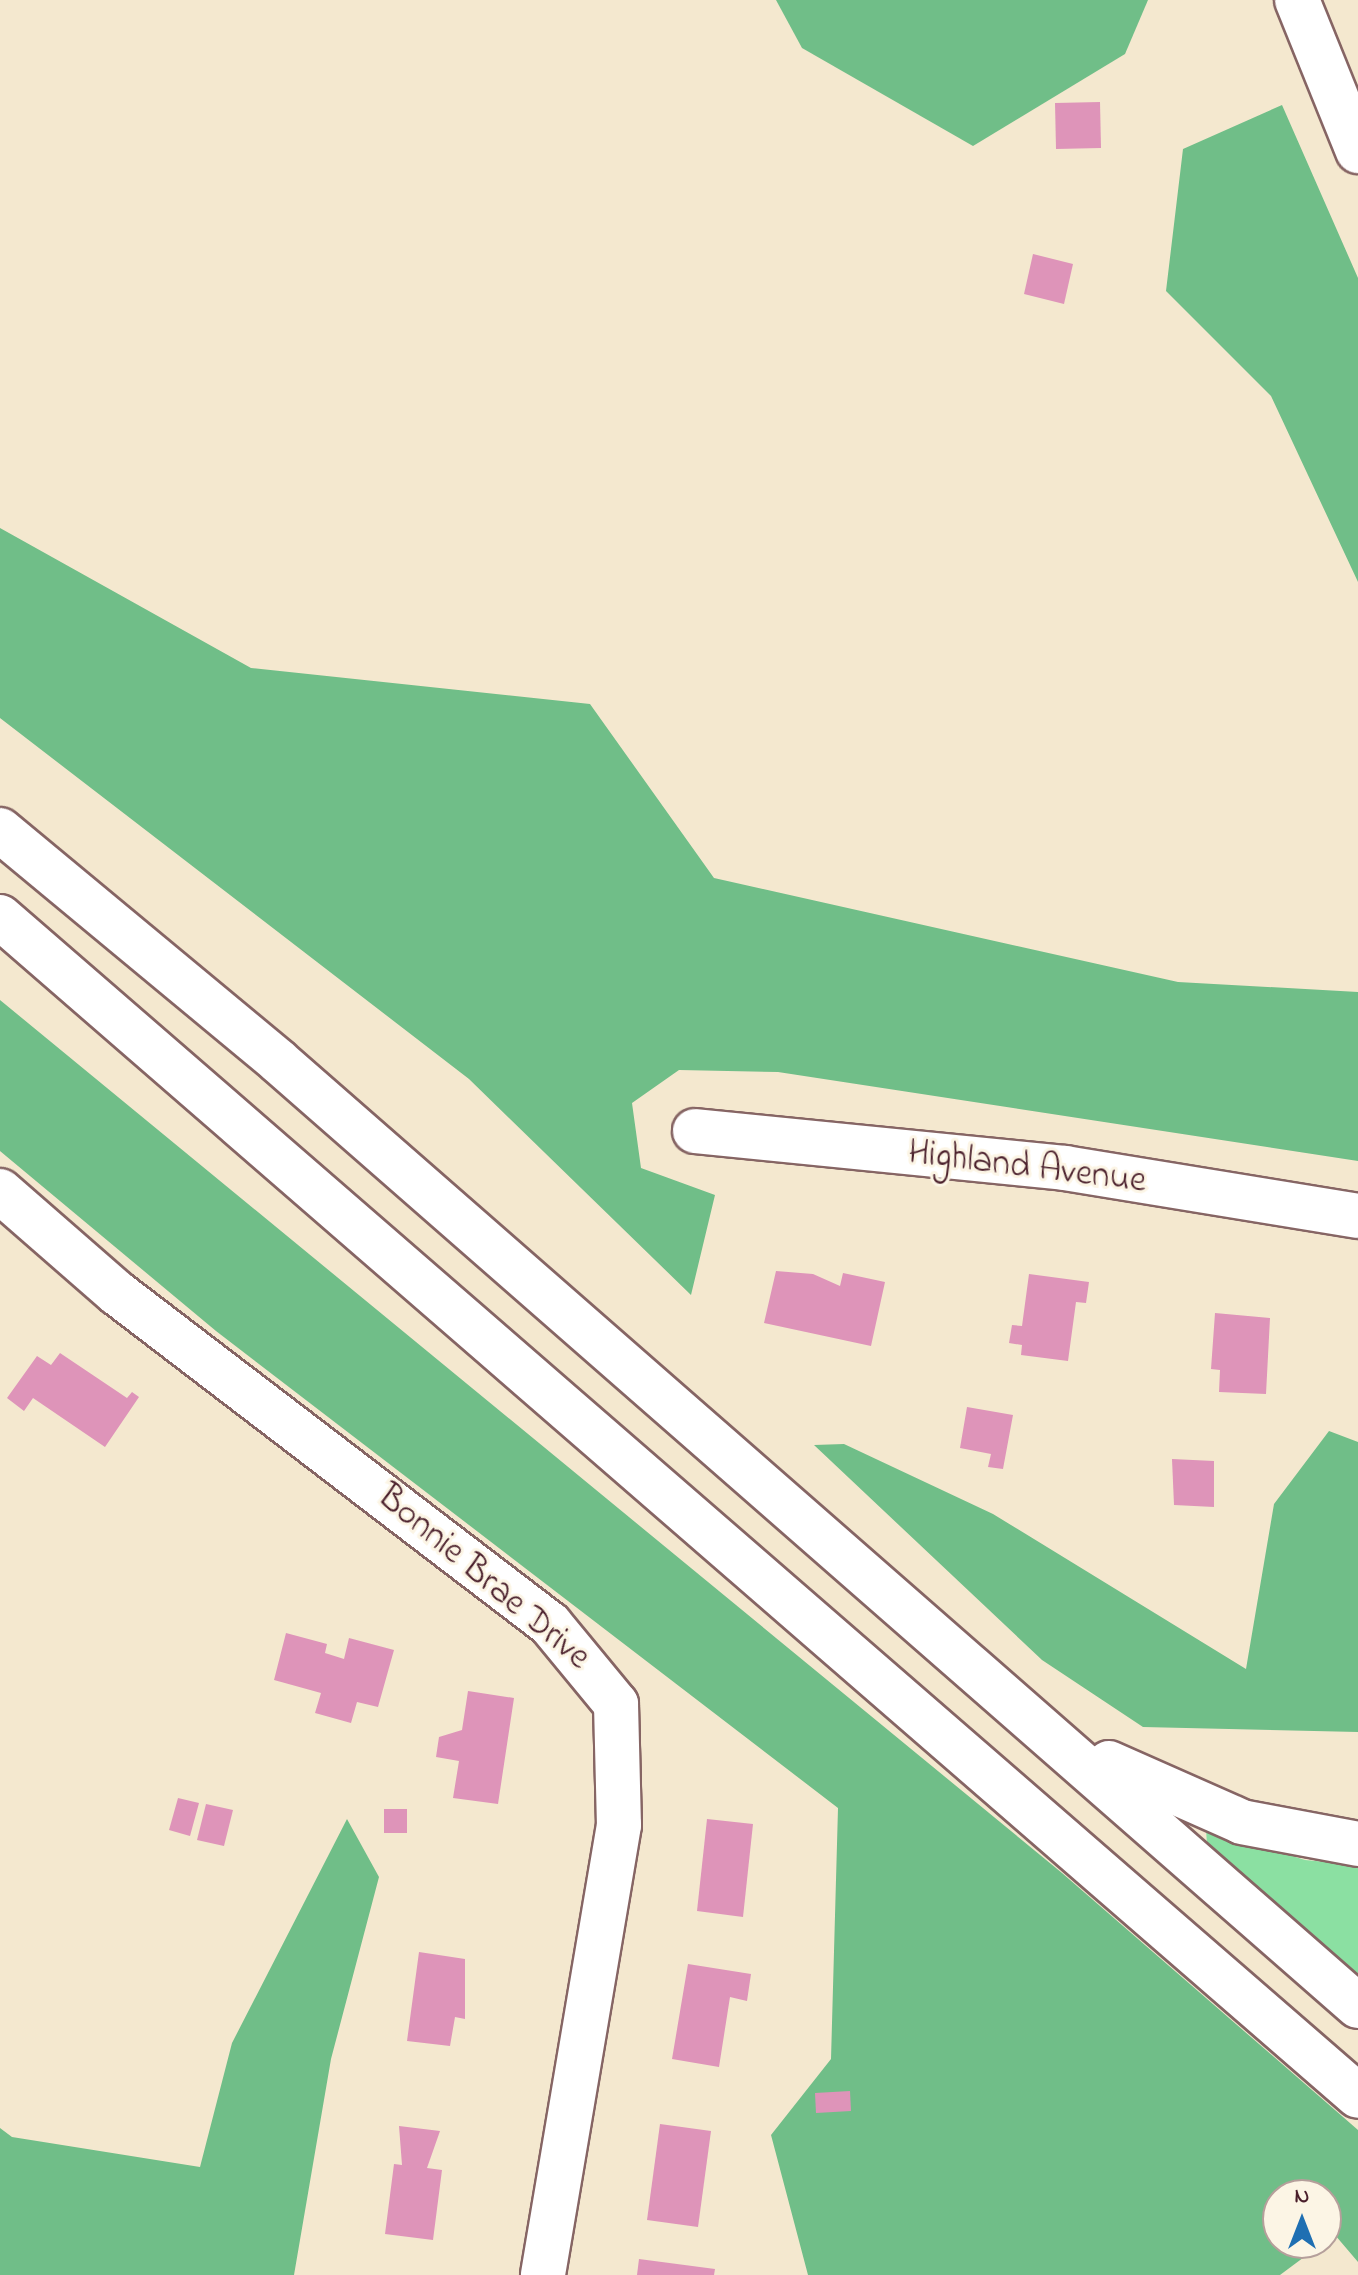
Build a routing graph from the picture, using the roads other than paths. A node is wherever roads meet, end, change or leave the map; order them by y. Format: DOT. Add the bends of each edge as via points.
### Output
graph roads {
  1 [pos="1297,0"];
  2 [pos="1358,151"];
  3 [pos="0,830"];
  4 [pos="0,917"];
  5 [pos="695,1131"];
  6 [pos="0,1191"];
  7 [pos="1358,1216"];
  8 [pos="1041,1725"];
  9 [pos="1358,1844"];
  10 [pos="1358,2006"];
  11 [pos="1358,2096"];
  12 [pos="543,2275"];
  1 -- 2 [label="main road"];
  3 -- 8 [label="main road" via="278,1061"];
  4 -- 11 [label="main road"];
  5 -- 7 [label="main road, Highland Avenue" via="1065,1168"];
  6 -- 12 [label="main road, Bonnie Brae Drive" via="117,1293 550,1624 616,1704 619,1825"];
  8 -- 9 [label="main road" via="1201,1808"];
  8 -- 10 [label="main road"];
}
